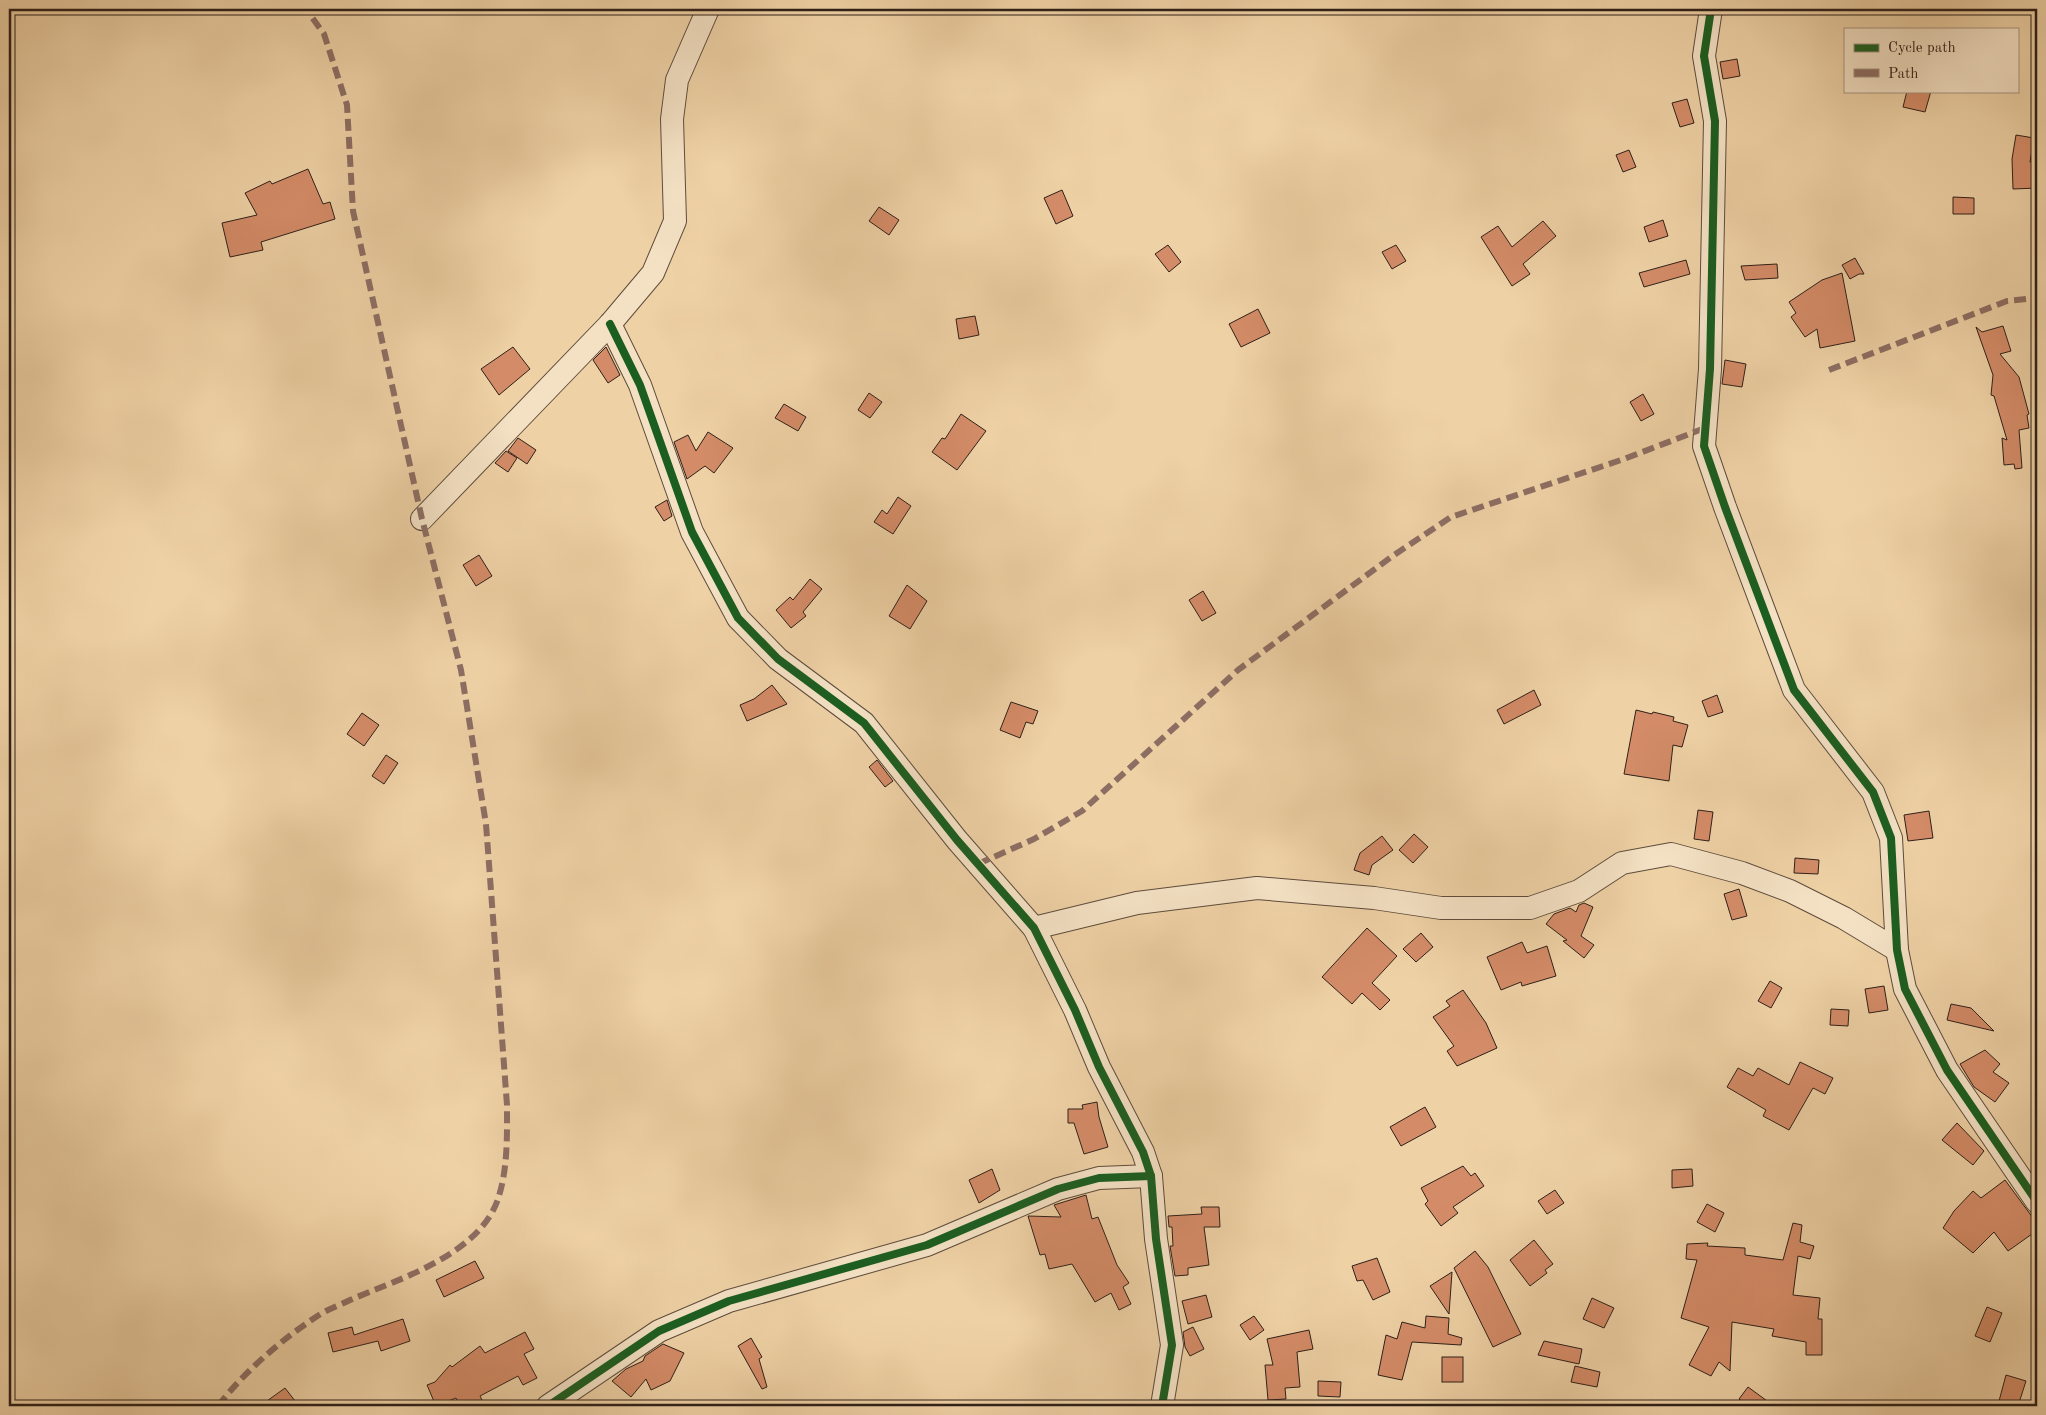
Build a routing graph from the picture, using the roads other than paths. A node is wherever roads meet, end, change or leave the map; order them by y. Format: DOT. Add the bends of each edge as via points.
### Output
graph roads {
  1 [pos="708,9"];
  2 [pos="1711,9"];
  3 [pos="610,324"];
  4 [pos="422,519"];
  5 [pos="1034,928"];
  6 [pos="1897,950"];
  7 [pos="1152,1176"];
  8 [pos="2037,1202"];
  9 [pos="548,1406"];
  10 [pos="1162,1406"];
  1 -- 3 [label="street" via="677,80 672,119 675,222 653,273"];
  2 -- 6 [label="street" via="1704,56 1715,121 1710,369 1704,446 1794,690 1873,792 1891,838"];
  3 -- 4 [label="street"];
  3 -- 5 [label="street" via="640,385 692,532 738,618 778,659 864,722 957,840"];
  5 -- 6 [label="street" via="1137,903 1256,888 1374,898 1441,908 1530,908 1579,891 1622,862 1671,854 1790,890"];
  5 -- 7 [label="street"];
  6 -- 8 [label="street" via="1905,989 1947,1070"];
  7 -- 9 [label="street" via="1099,1178 1058,1189 927,1245 729,1301 659,1331"];
  7 -- 10 [label="street" via="1156,1239 1172,1345"];
}
